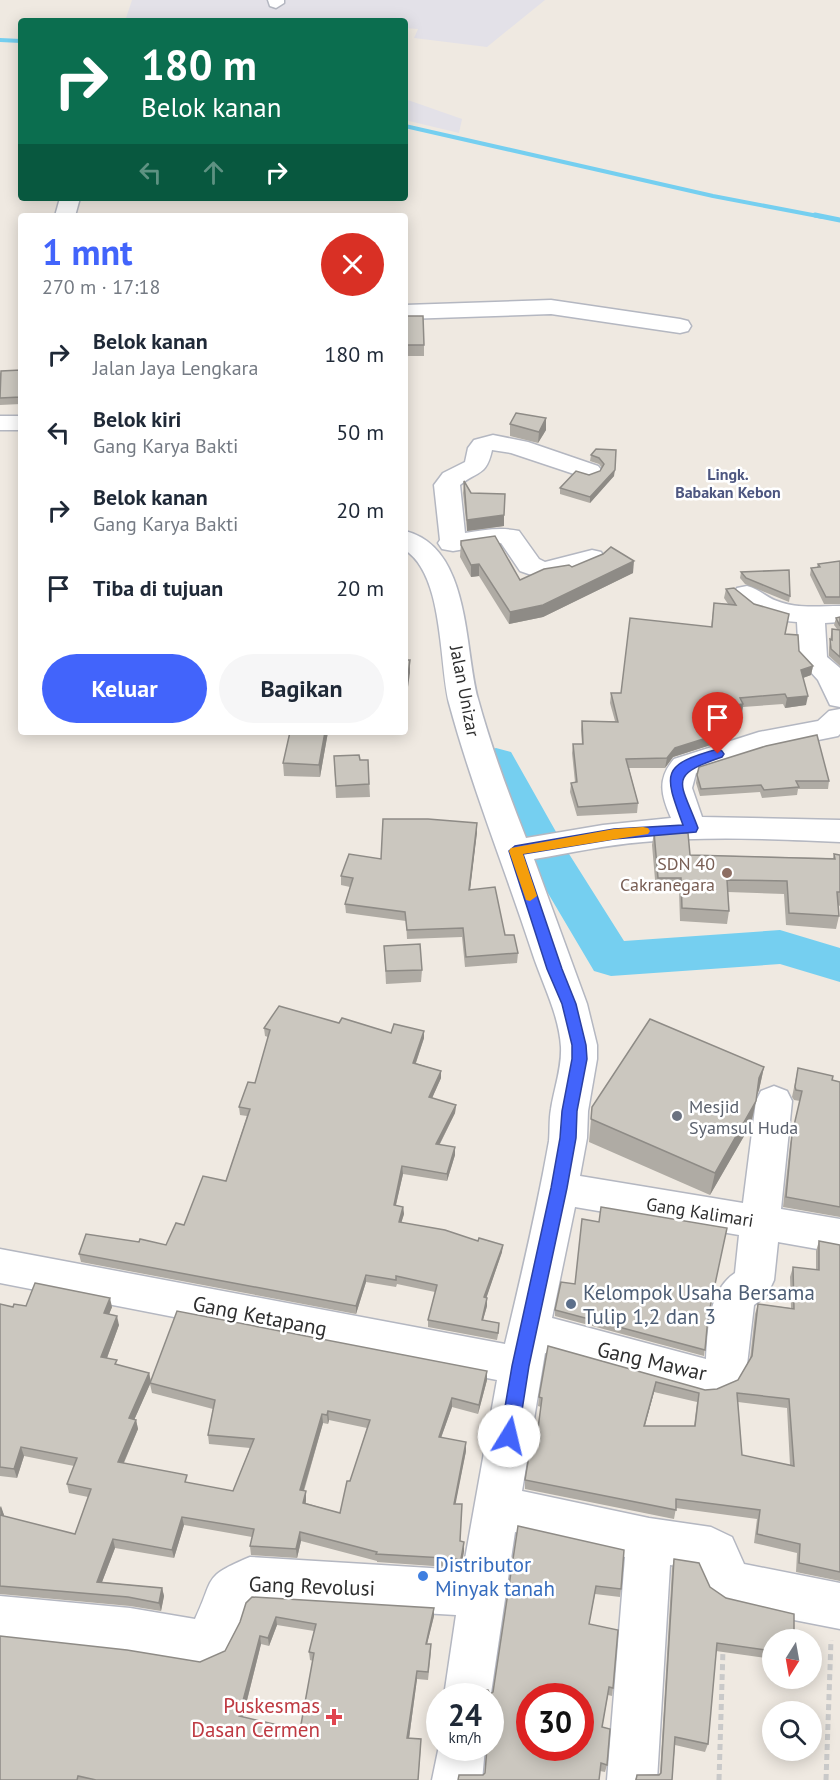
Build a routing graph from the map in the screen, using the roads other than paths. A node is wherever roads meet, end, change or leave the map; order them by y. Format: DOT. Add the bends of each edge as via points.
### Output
graph roads {
  1 [pos="408,312"];
  2 [pos="680,326"];
  3 [pos="589,471"];
  4 [pos="431,544"];
  5 [pos="592,558"];
  6 [pos="747,594"];
  7 [pos="811,614"];
  8 [pos="840,614"];
  9 [pos="840,698"];
  10 [pos="840,718"];
  11 [pos="691,828"];
  12 [pos="840,831"];
  13 [pos="527,849"];
  14 [pos="774,1101"];
  15 [pos="559,1188"];
  16 [pos="759,1222"];
  17 [pos="840,1236"];
  18 [pos="0,1266"];
  19 [pos="524,1348"];
  20 [pos="498,1507"];
  21 [pos="649,1540"];
  22 [pos="482,1594"];
  23 [pos="836,1605"];
  24 [pos="0,1619"];
  25 [pos="470,1683"];
  26 [pos="459,1761"];
  27 [pos="457,1780"];
  28 [pos="632,1780"];
  1 -- 2 [label="street" via="550,307"];
  3 -- 4 [label="street" via="502,442 484,444 475,466 450,479"];
  4 -- 5 [label="street" via="510,537 529,565 543,572"];
  4 -- 13 [label="street, Jalan Unizar" via="449,605 470,729 490,792"];
  6 -- 7 [label="street" via="769,609"];
  7 -- 8 [label="street"];
  7 -- 9 [label="street" via="813,659 831,676"];
  10 -- 11 [label="street" via="827,729 731,749 685,766 675,785"];
  11 -- 12 [label="street"];
  11 -- 13 [label="street" via="614,834"];
  13 -- 15 [label="street, Jalan Unizar" via="579,1045"];
  14 -- 16 [label="street, Gang Mawar"];
  15 -- 16 [label="street, Gang Kalimari"];
  15 -- 19 [label="street, Jalan Unizar"];
  16 -- 17 [label="street, Gang Kalimari"];
  16 -- 19 [label="street, Gang Mawar" via="754,1280 735,1301 725,1368 716,1376 703,1378"];
  18 -- 19 [label="street, Gang Ketapang"];
  19 -- 20 [label="street, Jalan Unizar"];
  20 -- 21 [label="street"];
  20 -- 22 [label="street, Jalan Unizar"];
  21 -- 23 [label="street" via="715,1551 724,1578 735,1586"];
  21 -- 28 [label="street"];
  22 -- 24 [label="street, Gang Revolusi" via="250,1580 240,1582 228,1593 215,1633 202,1644 130,1632"];
  22 -- 25 [label="street, Jalan Unizar"];
  26 -- 27 [label="street"];
}
